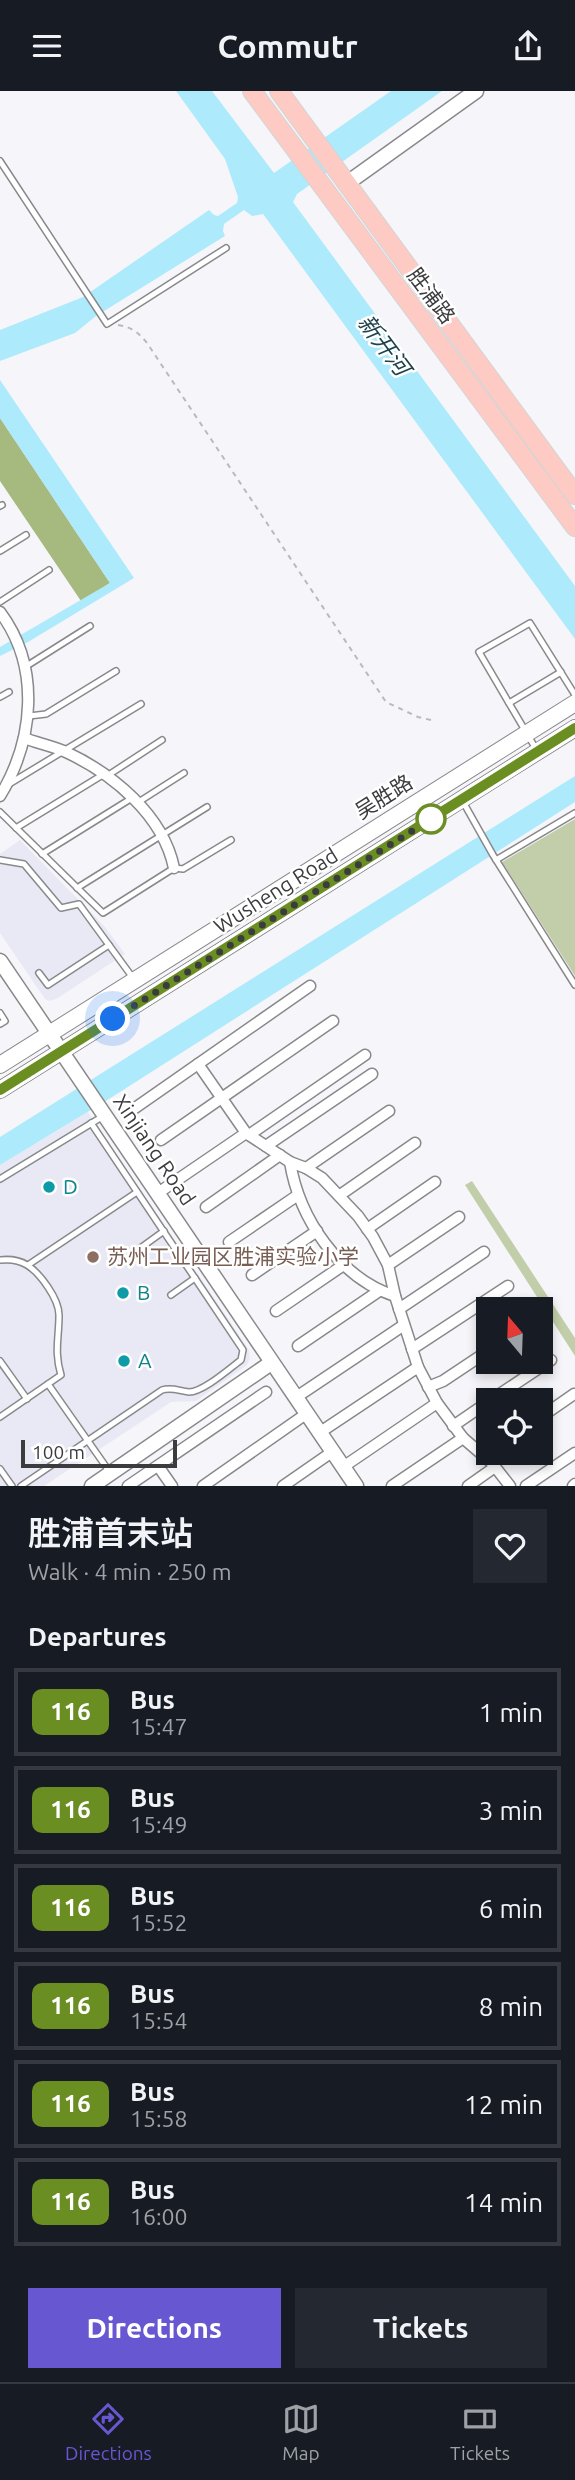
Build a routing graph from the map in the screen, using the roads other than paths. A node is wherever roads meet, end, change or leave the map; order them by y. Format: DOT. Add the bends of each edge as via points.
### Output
graph roads {
  1 [pos="252,91"];
  2 [pos="279,91"];
  3 [pos="476,91"];
  4 [pos="0,161"];
  5 [pos="346,184"];
  6 [pos="226,248"];
  7 [pos="575,495"];
  8 [pos="575,527"];
  9 [pos="26,535"];
  10 [pos="0,551"];
  11 [pos="50,571"];
  12 [pos="0,602"];
  13 [pos="0,612"];
  14 [pos="90,626"];
  15 [pos="25,667"];
  16 [pos="116,671"];
  17 [pos="561,672"];
  18 [pos="9,692"];
  19 [pos="575,695"];
  20 [pos="0,697"];
  21 [pos="509,703"];
  22 [pos="575,703"];
  23 [pos="141,704"];
  24 [pos="29,716"];
  25 [pos="575,728"];
  26 [pos="526,732"];
  27 [pos="24,738"];
  28 [pos="162,740"];
  29 [pos="64,751"];
  30 [pos="537,751"];
  31 [pos="184,773"];
  32 [pos="105,775"];
  33 [pos="7,785"];
  34 [pos="0,796"];
  35 [pos="462,799"];
  36 [pos="135,800"];
  37 [pos="208,807"];
  38 [pos="0,812"];
  39 [pos="575,813"];
  40 [pos="16,828"];
  41 [pos="162,836"];
  42 [pos="231,840"];
  43 [pos="42,854"];
  44 [pos="494,858"];
  45 [pos="0,860"];
  46 [pos="174,868"];
  47 [pos="77,888"];
  48 [pos="109,945"];
  49 [pos="0,961"];
  50 [pos="39,973"];
  51 [pos="135,980"];
  52 [pos="575,985"];
  53 [pos="310,986"];
  54 [pos="0,1013"];
  55 [pos="78,1016"];
  56 [pos="333,1021"];
  57 [pos="0,1024"];
  58 [pos="50,1034"];
  59 [pos="90,1034"];
  60 [pos="62,1051"];
  61 [pos="19,1053"];
  62 [pos="365,1055"];
  63 [pos="198,1064"];
  64 [pos="0,1065"];
  65 [pos="31,1071"];
  66 [pos="372,1074"];
  67 [pos="0,1090"];
  68 [pos="222,1098"];
  69 [pos="135,1108"];
  70 [pos="102,1111"];
  71 [pos="389,1111"];
  72 [pos="91,1123"];
  73 [pos="247,1134"];
  74 [pos="161,1140"];
  75 [pos="415,1143"];
  76 [pos="265,1146"];
  77 [pos="280,1155"];
  78 [pos="290,1162"];
  79 [pos="306,1168"];
  80 [pos="0,1179"];
  81 [pos="435,1182"];
  82 [pos="137,1192"];
  83 [pos="158,1193"];
  84 [pos="298,1195"];
  85 [pos="340,1195"];
  86 [pos="206,1207"];
  87 [pos="459,1217"];
  88 [pos="368,1229"];
  89 [pos="164,1231"];
  90 [pos="317,1231"];
  91 [pos="229,1242"];
  92 [pos="139,1248"];
  93 [pos="484,1252"];
  94 [pos="0,1260"];
  95 [pos="345,1264"];
  96 [pos="28,1265"];
  97 [pos="388,1265"];
  98 [pos="252,1275"];
  99 [pos="195,1278"];
  100 [pos="508,1286"];
  101 [pos="379,1291"];
  102 [pos="171,1295"];
  103 [pos="395,1296"];
  104 [pos="399,1309"];
  105 [pos="276,1311"];
  106 [pos="404,1325"];
  107 [pos="298,1346"];
  108 [pos="412,1349"];
  109 [pos="476,1359"];
  110 [pos="0,1361"];
  111 [pos="271,1363"];
  112 [pos="418,1367"];
  113 [pos="530,1374"];
  114 [pos="48,1384"];
  115 [pos="428,1387"];
  116 [pos="509,1388"];
  117 [pos="266,1392"];
  118 [pos="574,1394"];
  119 [pos="295,1398"];
  120 [pos="27,1399"];
  121 [pos="437,1403"];
  122 [pos="553,1409"];
  123 [pos="476,1410"];
  124 [pos="306,1414"];
  125 [pos="0,1417"];
  126 [pos="453,1426"];
  127 [pos="319,1433"];
  128 [pos="463,1438"];
  129 [pos="88,1440"];
  130 [pos="476,1447"];
  131 [pos="332,1452"];
  132 [pos="575,1453"];
  133 [pos="158,1466"];
  134 [pos="343,1467"];
  135 [pos="495,1467"];
  136 [pos="0,1469"];
  137 [pos="111,1473"];
  138 [pos="12,1486"];
  139 [pos="21,1486"];
  140 [pos="92,1486"];
  141 [pos="128,1486"];
  142 [pos="172,1486"];
  143 [pos="203,1486"];
  144 [pos="283,1486"];
  145 [pos="356,1486"];
  146 [pos="392,1486"];
  147 [pos="468,1486"];
  148 [pos="510,1486"];
  149 [pos="526,1486"];
  1 -- 8 [label="main road, 胜浦路"];
  2 -- 5 [label="main road, 胜浦路"];
  3 -- 5 [label="street"];
  4 -- 6 [label="lane" via="107,324"];
  5 -- 7 [label="main road, 胜浦路"];
  9 -- 10 [label="lane"];
  11 -- 12 [label="lane"];
  13 -- 15 [label="street"];
  14 -- 15 [label="lane"];
  15 -- 24 [label="street"];
  16 -- 24 [label="lane" via="47,714"];
  17 -- 19 [label="lane"];
  17 -- 21 [label="lane"];
  17 -- 21 [label="lane" via="530,623 480,652"];
  18 -- 20 [label="lane"];
  21 -- 26 [label="lane"];
  22 -- 26 [label="main road"];
  23 -- 29 [label="lane"];
  24 -- 27 [label="street"];
  25 -- 30 [label="main road, Wusheng Road"];
  26 -- 30 [label="lane"];
  26 -- 51 [label="main road, 吴胜路"];
  27 -- 29 [label="street"];
  27 -- 33 [label="street"];
  28 -- 32 [label="lane"];
  29 -- 32 [label="street"];
  29 -- 33 [label="lane"];
  30 -- 35 [label="main road, Wusheng Road"];
  31 -- 36 [label="lane"];
  32 -- 36 [label="street"];
  32 -- 40 [label="lane"];
  33 -- 34 [label="street"];
  35 -- 44 [label="lane"];
  35 -- 59 [label="main road, Wusheng Road"];
  36 -- 41 [label="street"];
  36 -- 43 [label="lane"];
  37 -- 41 [label="lane"];
  38 -- 40 [label="lane"];
  39 -- 44 [label="lane"];
  40 -- 43 [label="lane"];
  41 -- 46 [label="street"];
  41 -- 47 [label="lane"];
  42 -- 46 [label="lane" via="183,869"];
  43 -- 47 [label="lane"];
  44 -- 52 [label="lane"];
  45 -- 48 [label="lane" via="24,864 61,908 79,904"];
  46 -- 47 [label="lane" via="103,913"];
  48 -- 50 [label="lane" via="48,985"];
  48 -- 51 [label="lane"];
  49 -- 58 [label="street, Xinjiang Road"];
  51 -- 55 [label="main road"];
  53 -- 63 [label="street"];
  54 -- 57 [label="lane" via="5,1021"];
  55 -- 58 [label="main road"];
  55 -- 59 [label="main road"];
  56 -- 68 [label="street"];
  58 -- 60 [label="street, Xinjiang Road"];
  58 -- 61 [label="main road"];
  59 -- 60 [label="main road, Wusheng Road"];
  60 -- 65 [label="main road, Wusheng Road"];
  60 -- 70 [label="street, Xinjiang Road"];
  61 -- 64 [label="main road"];
  61 -- 65 [label="main road"];
  62 -- 73 [label="street"];
  63 -- 68 [label="street"];
  63 -- 69 [label="street"];
  65 -- 67 [label="main road, Wusheng Road"];
  66 -- 76 [label="street"];
  68 -- 73 [label="street"];
  68 -- 74 [label="street"];
  70 -- 72 [label="lane"];
  70 -- 83 [label="street, Xinjiang Road"];
  71 -- 79 [label="street"];
  72 -- 80 [label="lane"];
  72 -- 82 [label="lane"];
  73 -- 76 [label="street"];
  73 -- 83 [label="street"];
  75 -- 85 [label="street"];
  76 -- 77 [label="street"];
  77 -- 78 [label="street"];
  77 -- 86 [label="street"];
  78 -- 79 [label="street"];
  78 -- 84 [label="street"];
  79 -- 85 [label="street"];
  81 -- 88 [label="street"];
  82 -- 89 [label="lane"];
  82 -- 96 [label="lane"];
  83 -- 111 [label="street, Xinjiang Road"];
  84 -- 90 [label="street"];
  84 -- 91 [label="street"];
  85 -- 88 [label="street"];
  87 -- 97 [label="street"];
  88 -- 97 [label="street"];
  89 -- 92 [label="lane"];
  89 -- 99 [label="lane"];
  90 -- 95 [label="street"];
  90 -- 98 [label="street"];
  93 -- 104 [label="street"];
  94 -- 96 [label="lane"];
  95 -- 101 [label="street"];
  95 -- 105 [label="street"];
  96 -- 114 [label="lane" via="58,1308 56,1357 61,1375"];
  97 -- 103 [label="street"];
  99 -- 102 [label="lane"];
  99 -- 129 [label="lane" via="243,1350 241,1360 199,1390 162,1390"];
  100 -- 108 [label="street"];
  101 -- 103 [label="street"];
  101 -- 107 [label="street"];
  103 -- 104 [label="street"];
  104 -- 106 [label="street"];
  106 -- 108 [label="street"];
  106 -- 119 [label="street"];
  108 -- 112 [label="street"];
  109 -- 115 [label="street"];
  110 -- 120 [label="lane"];
  111 -- 119 [label="street, Xinjiang Road"];
  111 -- 137 [label="street"];
  112 -- 115 [label="street"];
  112 -- 127 [label="street"];
  113 -- 116 [label="street"];
  114 -- 120 [label="lane"];
  114 -- 129 [label="lane"];
  115 -- 121 [label="street"];
  117 -- 133 [label="street"];
  118 -- 122 [label="street"];
  119 -- 124 [label="street, Xinjiang Road"];
  120 -- 125 [label="lane"];
  121 -- 126 [label="street"];
  121 -- 134 [label="street"];
  123 -- 126 [label="street"];
  124 -- 127 [label="street, Xinjiang Road"];
  124 -- 143 [label="street"];
  126 -- 128 [label="street"];
  127 -- 131 [label="street, Xinjiang Road"];
  128 -- 130 [label="street"];
  128 -- 146 [label="street"];
  129 -- 137 [label="lane"];
  129 -- 139 [label="lane"];
  131 -- 134 [label="street, Xinjiang Road"];
  131 -- 144 [label="street"];
  132 -- 149 [label="street"];
  133 -- 141 [label="street"];
  133 -- 142 [label="street"];
  134 -- 145 [label="street, Xinjiang Road"];
  135 -- 147 [label="street"];
  135 -- 148 [label="street"];
  136 -- 138 [label="lane"];
  137 -- 140 [label="street"];
}
